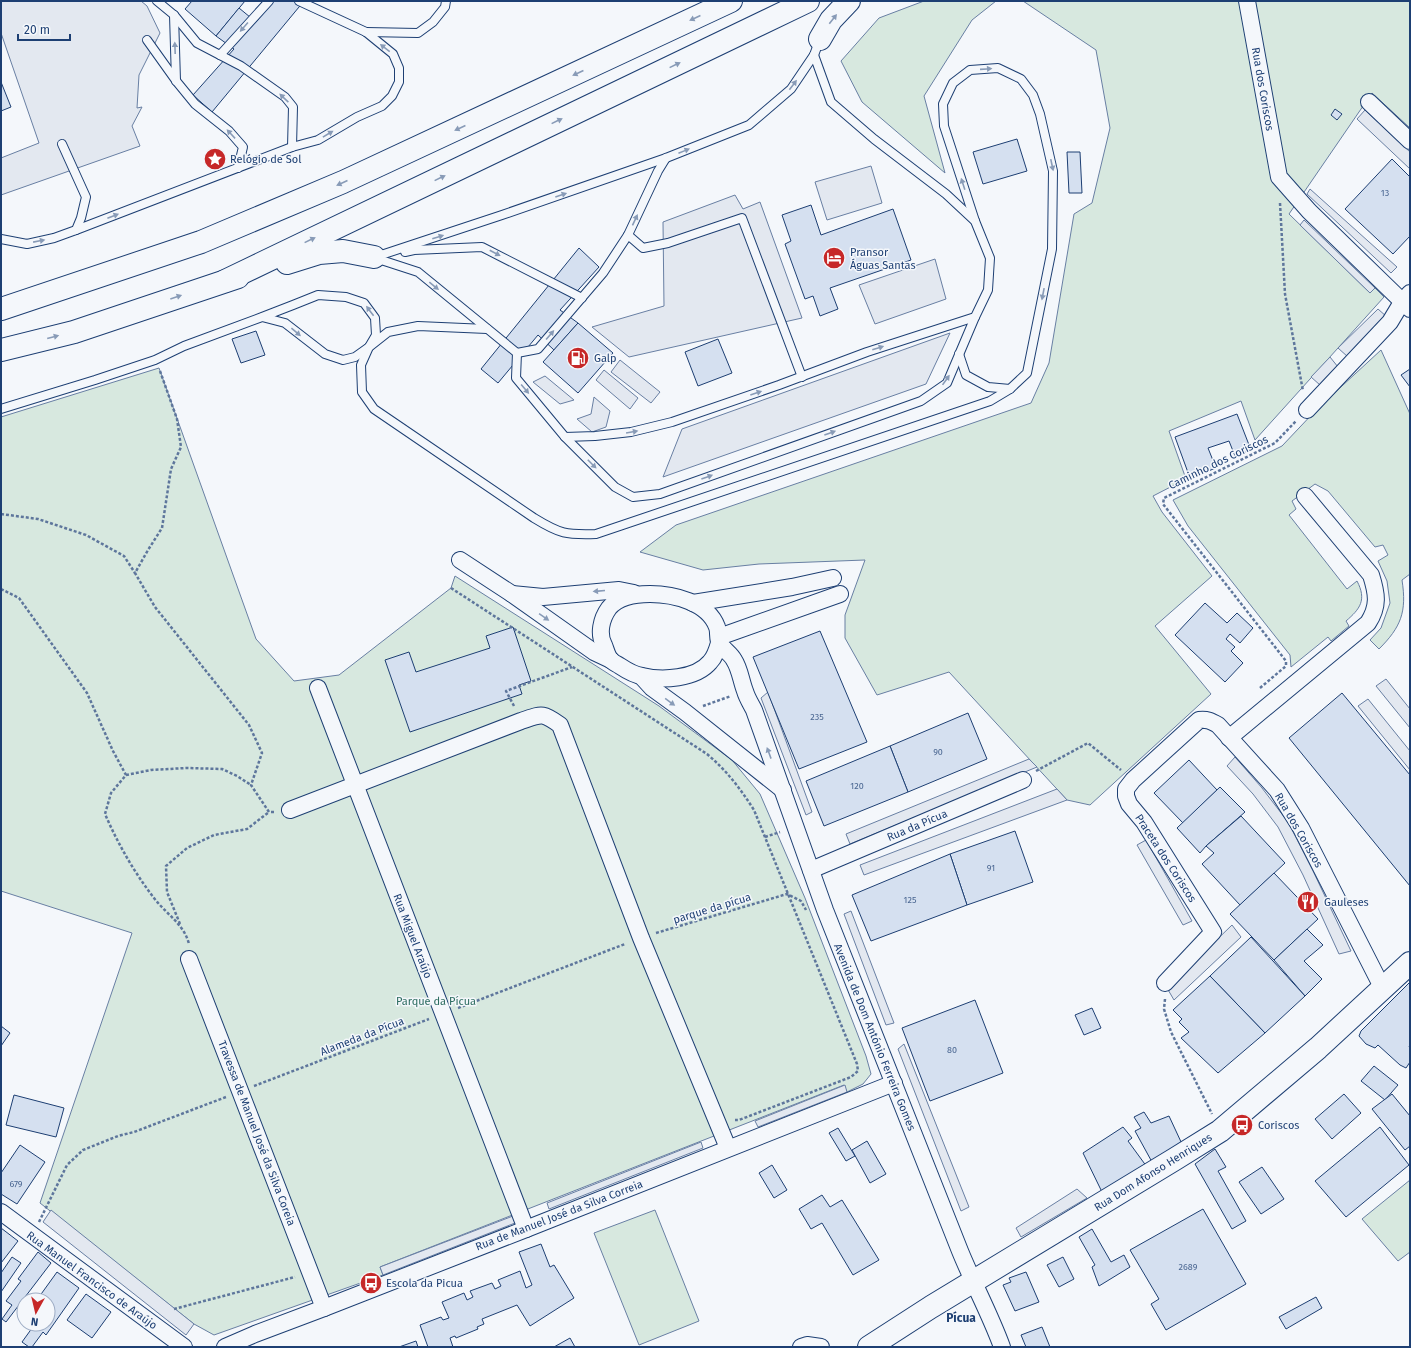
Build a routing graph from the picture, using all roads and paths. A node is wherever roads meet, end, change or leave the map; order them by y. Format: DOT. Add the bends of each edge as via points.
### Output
graph roads {
  1 [pos="157,1"];
  2 [pos="269,1"];
  3 [pos="299,1"];
  4 [pos="446,1"];
  5 [pos="731,1"];
  6 [pos="808,1"];
  7 [pos="849,1"];
  8 [pos="1247,1"];
  9 [pos="174,15"];
  10 [pos="366,32"];
  11 [pos="147,40"];
  12 [pos="817,47"];
  13 [pos="220,55"];
  14 [pos="176,82"];
  15 [pos="1369,102"];
  16 [pos="1410,141"];
  17 [pos="62,144"];
  18 [pos="292,147"];
  19 [pos="666,158"];
  20 [pos="238,168"];
  21 [pos="1279,178"];
  22 [pos="975,221"];
  23 [pos="76,230"];
  24 [pos="628,236"];
  25 [pos="1,239"];
  26 [pos="374,258"];
  27 [pos="224,280"];
  28 [pos="38,297"];
  29 [pos="582,298"];
  30 [pos="1408,301"];
  31 [pos="1,303"];
  32 [pos="1,309"];
  33 [pos="262,317"];
  34 [pos="975,317"];
  35 [pos="487,329"];
  36 [pos="369,347"];
  37 [pos="1,350"];
  38 [pos="517,353"];
  39 [pos="959,354"];
  40 [pos="155,360"];
  41 [pos="802,377"];
  42 [pos="1010,389"];
  43 [pos="1,409"];
  44 [pos="1307,410"];
  45 [pos="565,437"];
  46 [pos="1305,496"];
  47 [pos="1,514"];
  48 [pos="460,560"];
  49 [pos="136,573"];
  50 [pos="833,578"];
  51 [pos="451,588"];
  52 [pos="1,589"];
  53 [pos="512,594"];
  54 [pos="638,594"];
  55 [pos="840,594"];
  56 [pos="694,603"];
  57 [pos="718,640"];
  58 [pos="611,660"];
  59 [pos="572,667"];
  60 [pos="641,676"];
  61 [pos="318,688"];
  62 [pos="1259,689"];
  63 [pos="521,721"];
  64 [pos="1180,737"];
  65 [pos="1230,738"];
  66 [pos="126,775"];
  67 [pos="1023,780"];
  68 [pos="1133,780"];
  69 [pos="251,785"];
  70 [pos="354,785"];
  71 [pos="783,790"];
  72 [pos="290,810"];
  73 [pos="269,812"];
  74 [pos="810,870"];
  75 [pos="787,894"];
  76 [pos="181,926"];
  77 [pos="641,938"];
  78 [pos="190,958"];
  79 [pos="1410,963"];
  80 [pos="1165,983"];
  81 [pos="1383,989"];
  82 [pos="443,1013"];
  83 [pos="894,1083"];
  84 [pos="240,1092"];
  85 [pos="716,1120"];
  86 [pos="1220,1131"];
  87 [pos="728,1148"];
  88 [pos="1,1212"];
  89 [pos="526,1229"];
  90 [pos="28,1233"];
  91 [pos="311,1273"];
  92 [pos="972,1282"];
  93 [pos="174,1308"];
  94 [pos="324,1308"];
  95 [pos="184,1347"];
  96 [pos="225,1347"];
  97 [pos="801,1347"];
  98 [pos="821,1347"];
  99 [pos="869,1347"];
  100 [pos="1002,1347"];
  1 -- 9 [label="lane"];
  2 -- 13 [label="lane, one-way"];
  3 -- 10 [label="lane"];
  4 -- 10 [label="lane" via="433,22 418,33"];
  5 -- 28 [label="main road, one-way" via="343,182 201,242"];
  27 -- 6 [label="main road, one-way"];
  12 -- 7 [label="main road, one-way" via="831,20"];
  8 -- 21 [label="street, Rua dos Coriscos"];
  9 -- 13 [label="lane" via="197,43"];
  14 -- 9 [label="lane, one-way"];
  18 -- 10 [label="lane, one-way" via="318,140 357,117 382,106 392,96 399,82 399,68 393,54"];
  11 -- 14 [label="lane"];
  19 -- 12 [label="lane, one-way" via="749,125 790,90"];
  12 -- 22 [label="lane" via="831,102 874,139 946,194"];
  18 -- 13 [label="lane, one-way" via="293,107 285,97 241,66"];
  20 -- 14 [label="lane, one-way" via="243,147 229,131 194,104"];
  15 -- 16 [label="street"];
  17 -- 23 [label="lane" via="86,197"];
  18 -- 20 [label="lane"];
  24 -- 19 [label="lane, one-way"];
  26 -- 19 [label="lane, one-way"];
  23 -- 20 [label="lane, one-way"];
  21 -- 30 [label="street" via="1309,210"];
  21 -- 44 [label="path" via="1285,294"];
  22 -- 34 [label="lane" via="990,258 988,290"];
  22 -- 42 [label="lane, one-way" via="944,126 943,104 953,83 970,70 998,68 1021,79 1033,95 1053,170 1052,248 1027,373"];
  25 -- 23 [label="lane, one-way" via="27,244"];
  24 -- 29 [label="lane"];
  24 -- 41 [label="lane" via="642,248 668,243 742,218"];
  26 -- 27 [label="main road" via="343,251 319,253"];
  26 -- 29 [label="lane, one-way" via="414,250 482,247"];
  26 -- 35 [label="lane, one-way" via="418,272"];
  37 -- 27 [label="main road, one-way" via="74,332"];
  28 -- 31 [label="main road"];
  28 -- 32 [label="main road"];
  38 -- 29 [label="lane, one-way" via="538,349"];
  30 -- 44 [label="street"];
  33 -- 36 [label="lane, one-way" via="285,322 325,354 343,360 355,357"];
  36 -- 33 [label="lane, one-way" via="376,335 375,318 364,303 346,297 318,295"];
  33 -- 40 [label="lane" via="184,346"];
  34 -- 39 [label="lane"];
  41 -- 34 [label="lane, one-way" via="867,352"];
  35 -- 36 [label="lane" via="418,326 388,332"];
  35 -- 38 [label="lane"];
  36 -- 42 [label="lane" via="361,365 362,392 374,409 554,531 571,535 596,534 990,401"];
  38 -- 45 [label="lane, one-way" via="516,378"];
  39 -- 42 [label="lane" via="966,375 988,387"];
  45 -- 39 [label="lane, one-way" via="615,487 633,497 660,494 921,401 947,383"];
  40 -- 43 [label="lane"];
  40 -- 49 [label="path" via="177,419 181,447 171,469 162,528"];
  45 -- 41 [label="lane, one-way" via="631,432 672,422"];
  44 -- 62 [label="path, Caminho dos Coriscos" via="1275,443 1164,498 1163,504 1286,660 1286,666"];
  46 -- 65 [label="street" via="1370,575 1376,602 1374,614 1368,623"];
  47 -- 49 [label="path" via="38,519 86,535 124,556"];
  48 -- 53 [label="street, Avenida de Dom António Ferreira Gomes"];
  49 -- 69 [label="path" via="155,607 249,725 262,753"];
  50 -- 56 [label="street"];
  51 -- 59 [label="path"];
  52 -- 66 [label="path" via="19,598 87,693"];
  54 -- 53 [label="street, Avenida de Dom António Ferreira Gomes, one-way" via="619,590 543,597"];
  53 -- 58 [label="street, Avenida de Dom António Ferreira Gomes, one-way" via="594,652"];
  54 -- 56 [label="street, Avenida de Dom António Ferreira Gomes" via="663,594"];
  54 -- 58 [label="street, Avenida de Dom António Ferreira Gomes" via="621,598 609,608 604,619 600,638"];
  55 -- 57 [label="street"];
  56 -- 57 [label="street, Avenida de Dom António Ferreira Gomes" via="711,617 717,626"];
  57 -- 60 [label="street, Avenida de Dom António Ferreira Gomes" via="716,654 710,663 697,672 664,678"];
  71 -- 57 [label="street, Avenida de Dom António Ferreira Gomes, one-way" via="734,659"];
  58 -- 60 [label="street, Avenida de Dom António Ferreira Gomes"];
  59 -- 63 [label="path" via="506,691"];
  59 -- 75 [label="path" via="707,754 722,767 740,787 754,810"];
  60 -- 71 [label="street, Avenida de Dom António Ferreira Gomes, one-way" via="652,688"];
  61 -- 70 [label="street, Rua Miguel Araújo"];
  63 -- 70 [label="street"];
  63 -- 77 [label="street" via="539,715 547,716 560,725"];
  64 -- 65 [label="street, Rua dos Coriscos" via="1199,720 1204,719 1218,725"];
  64 -- 68 [label="street, Praceta dos Coriscos"];
  65 -- 81 [label="street, Rua dos Coriscos" via="1276,790 1300,828"];
  66 -- 69 [label="path" via="151,770 222,769"];
  66 -- 76 [label="path" via="111,793 105,814 134,869 155,899"];
  67 -- 68 [label="path" via="1088,743"];
  67 -- 74 [label="street, Rua da Pícua"];
  68 -- 80 [label="street, Praceta dos Coriscos" via="1126,789 1129,804 1144,822 1213,932"];
  69 -- 73 [label="path"];
  70 -- 72 [label="street"];
  70 -- 82 [label="street, Rua Miguel Araújo"];
  71 -- 74 [label="street, Avenida de Dom António Ferreira Gomes"];
  72 -- 73 [label="path"];
  73 -- 76 [label="path" via="248,829 214,835 187,848 166,866 168,892"];
  74 -- 83 [label="street, Avenida de Dom António Ferreira Gomes"];
  75 -- 77 [label="path, parque da pícua"];
  75 -- 85 [label="path" via="858,1071 851,1077 739,1120 734,1120 731,1113"];
  76 -- 78 [label="path" via="187,935"];
  77 -- 82 [label="path, Alameda da Pícua"];
  77 -- 85 [label="street"];
  78 -- 84 [label="street, Travessa de Manuel José da Silva Coreia"];
  79 -- 81 [label="main road, Rua Dom Afonso Henriques"];
  80 -- 86 [label="path" via="1164,1009 1171,1032"];
  81 -- 86 [label="main road, Rua Dom Afonso Henriques"];
  82 -- 84 [label="path, Alameda da Pícua"];
  82 -- 89 [label="street, Rua Miguel Araújo"];
  83 -- 87 [label="street, Rua de Manuel José da Silva Correia"];
  83 -- 92 [label="street, Avenida de Dom António Ferreira Gomes"];
  84 -- 90 [label="path, Alameda da Pícua" via="83,1150 67,1165 37,1225"];
  84 -- 91 [label="street, Travessa de Manuel José da Silva Coreia"];
  85 -- 87 [label="street"];
  86 -- 92 [label="main road, Rua Dom Afonso Henriques"];
  87 -- 89 [label="street, Rua de Manuel José da Silva Correia"];
  88 -- 90 [label="street, Rua Manuel Francisco de Araújo"];
  89 -- 94 [label="street, Rua de Manuel José da Silva Correia"];
  90 -- 95 [label="street, Rua Manuel Francisco de Araújo"];
  91 -- 93 [label="path"];
  91 -- 94 [label="street, Travessa de Manuel José da Silva Coreia"];
  92 -- 99 [label="main road, Rua Dom Afonso Henriques"];
  92 -- 100 [label="street, Avenida de Dom António Ferreira Gomes"];
  94 -- 96 [label="street, Rua de Manuel José da Silva Correia"];
  97 -- 98 [label="street"];
}
